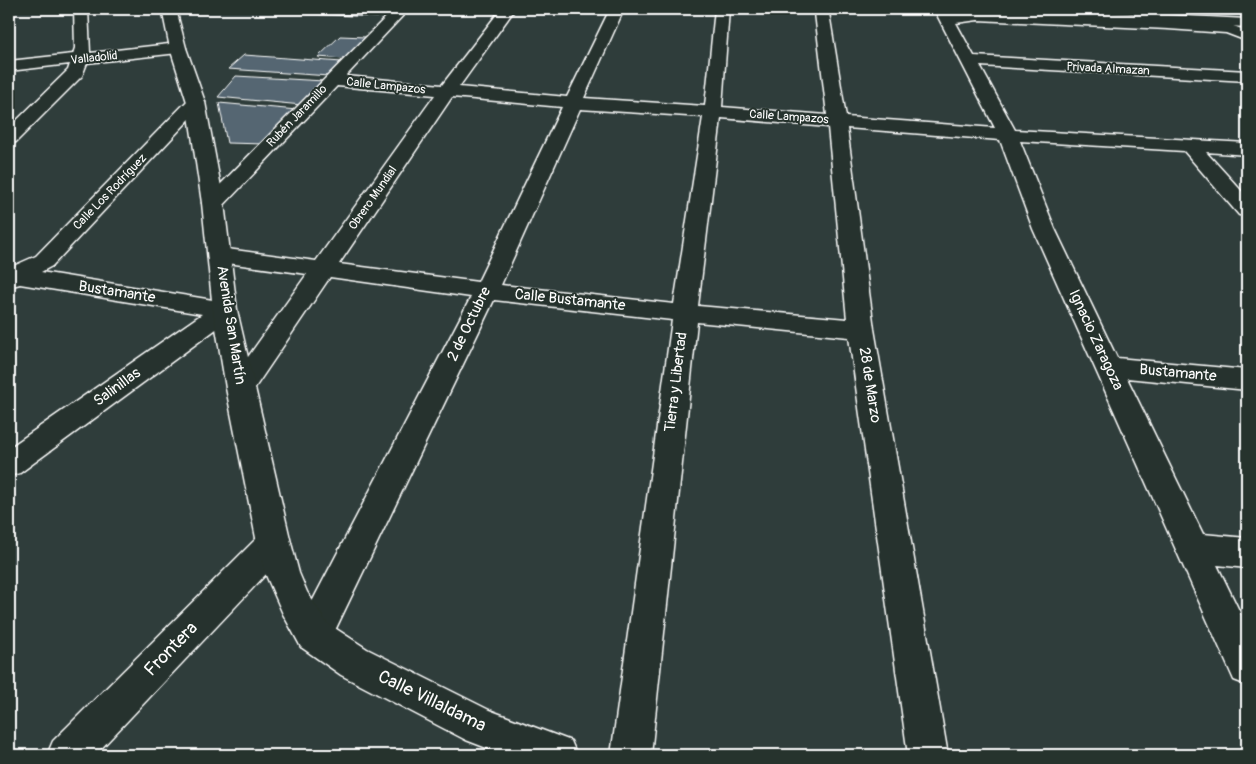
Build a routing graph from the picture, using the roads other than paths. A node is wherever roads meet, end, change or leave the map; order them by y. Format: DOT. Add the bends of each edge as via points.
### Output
graph roads {
  1 [pos="81,9"];
  2 [pos="169,9"];
  3 [pos="402,9"];
  4 [pos="508,9"];
  5 [pos="617,9"];
  6 [pos="722,9"];
  7 [pos="964,9"];
  8 [pos="1160,9"];
  9 [pos="822,12"];
  10 [pos="1247,13"];
  11 [pos="944,14"];
  12 [pos="1245,30"];
  13 [pos="178,48"];
  14 [pos="80,59"];
  15 [pos="969,62"];
  16 [pos="9,66"];
  17 [pos="1247,76"];
  18 [pos="332,80"];
  19 [pos="446,92"];
  20 [pos="196,102"];
  21 [pos="574,103"];
  22 [pos="714,112"];
  23 [pos="837,121"];
  24 [pos="1008,135"];
  25 [pos="9,138"];
  26 [pos="1190,146"];
  27 [pos="1247,149"];
  28 [pos="213,203"];
  29 [pos="1247,210"];
  30 [pos="220,255"];
  31 [pos="324,268"];
  32 [pos="12,277"];
  33 [pos="486,291"];
  34 [pos="225,310"];
  35 [pos="685,313"];
  36 [pos="861,329"];
  37 [pos="1109,367"];
  38 [pos="1247,380"];
  39 [pos="240,388"];
  40 [pos="9,464"];
  41 [pos="274,543"];
  42 [pos="1192,548"];
  43 [pos="1247,553"];
  44 [pos="314,635"];
  45 [pos="1247,667"];
  46 [pos="67,755"];
  47 [pos="557,755"];
  48 [pos="630,755"];
  49 [pos="928,755"];
  1 -- 14 [label="street" via="84,33"];
  2 -- 13 [label="street, Avenida San Martín"];
  3 -- 18 [label="street, Rubén Jaramillo"];
  4 -- 19 [label="street, Obrero Mundial"];
  5 -- 21 [label="street, 2 de Octubre"];
  6 -- 22 [label="street, Tierra y Libertad"];
  7 -- 12 [label="street"];
  8 -- 10 [label="street"];
  9 -- 23 [label="street, 28 de Marzo"];
  11 -- 12 [label="street"];
  11 -- 15 [label="street, Ignacio Zaragoza"];
  13 -- 14 [label="street, Valladolid"];
  13 -- 20 [label="street, Avenida San Martín"];
  14 -- 16 [label="street, Valladolid"];
  14 -- 25 [label="street" via="76,72"];
  15 -- 17 [label="street, Privada Almazan"];
  15 -- 24 [label="street, Ignacio Zaragoza"];
  18 -- 19 [label="street, Calle Lampazos"];
  18 -- 28 [label="street, Rubén Jaramillo"];
  19 -- 21 [label="street, Calle Lampazos"];
  19 -- 31 [label="street, Obrero Mundial"];
  20 -- 28 [label="street, Avenida San Martín"];
  20 -- 32 [label="street, Calle Los Rodríguez" via="44,261"];
  21 -- 22 [label="street, Calle Lampazos"];
  21 -- 33 [label="street, 2 de Octubre"];
  22 -- 23 [label="street, Calle Lampazos"];
  22 -- 35 [label="street, Tierra y Libertad"];
  23 -- 24 [label="street, Calle Lampazos"];
  23 -- 36 [label="street, 28 de Marzo"];
  24 -- 26 [label="street, Calle Lampazos"];
  24 -- 37 [label="street, Ignacio Zaragoza" via="1044,229"];
  26 -- 27 [label="street, Calle Lampazos"];
  26 -- 29 [label="street"];
  28 -- 30 [label="street, Avenida San Martín"];
  30 -- 31 [label="street, Calle Bustamante"];
  30 -- 34 [label="street, Avenida San Martín"];
  31 -- 33 [label="street, Calle Bustamante"];
  31 -- 39 [label="street, Obrero Mundial"];
  32 -- 34 [label="street, Bustamante"];
  33 -- 35 [label="street, Calle Bustamante"];
  33 -- 44 [label="street, 2 de Octubre"];
  34 -- 39 [label="street, Avenida San Martín"];
  34 -- 40 [label="street, Salinillas"];
  35 -- 36 [label="street, Calle Bustamante"];
  35 -- 48 [label="street, Tierra y Libertad"];
  36 -- 49 [label="street, 28 de Marzo"];
  37 -- 38 [label="street, Bustamante"];
  37 -- 42 [label="street, Ignacio Zaragoza"];
  39 -- 41 [label="street, Avenida San Martín"];
  41 -- 44 [label="street, Avenida San Martín" via="295,603"];
  41 -- 46 [label="street, Frontera"];
  42 -- 43 [label="street"];
  42 -- 45 [label="street, Ignacio Zaragoza"];
  44 -- 47 [label="street, Calle Villaldama" via="407,691 480,726"];
}
